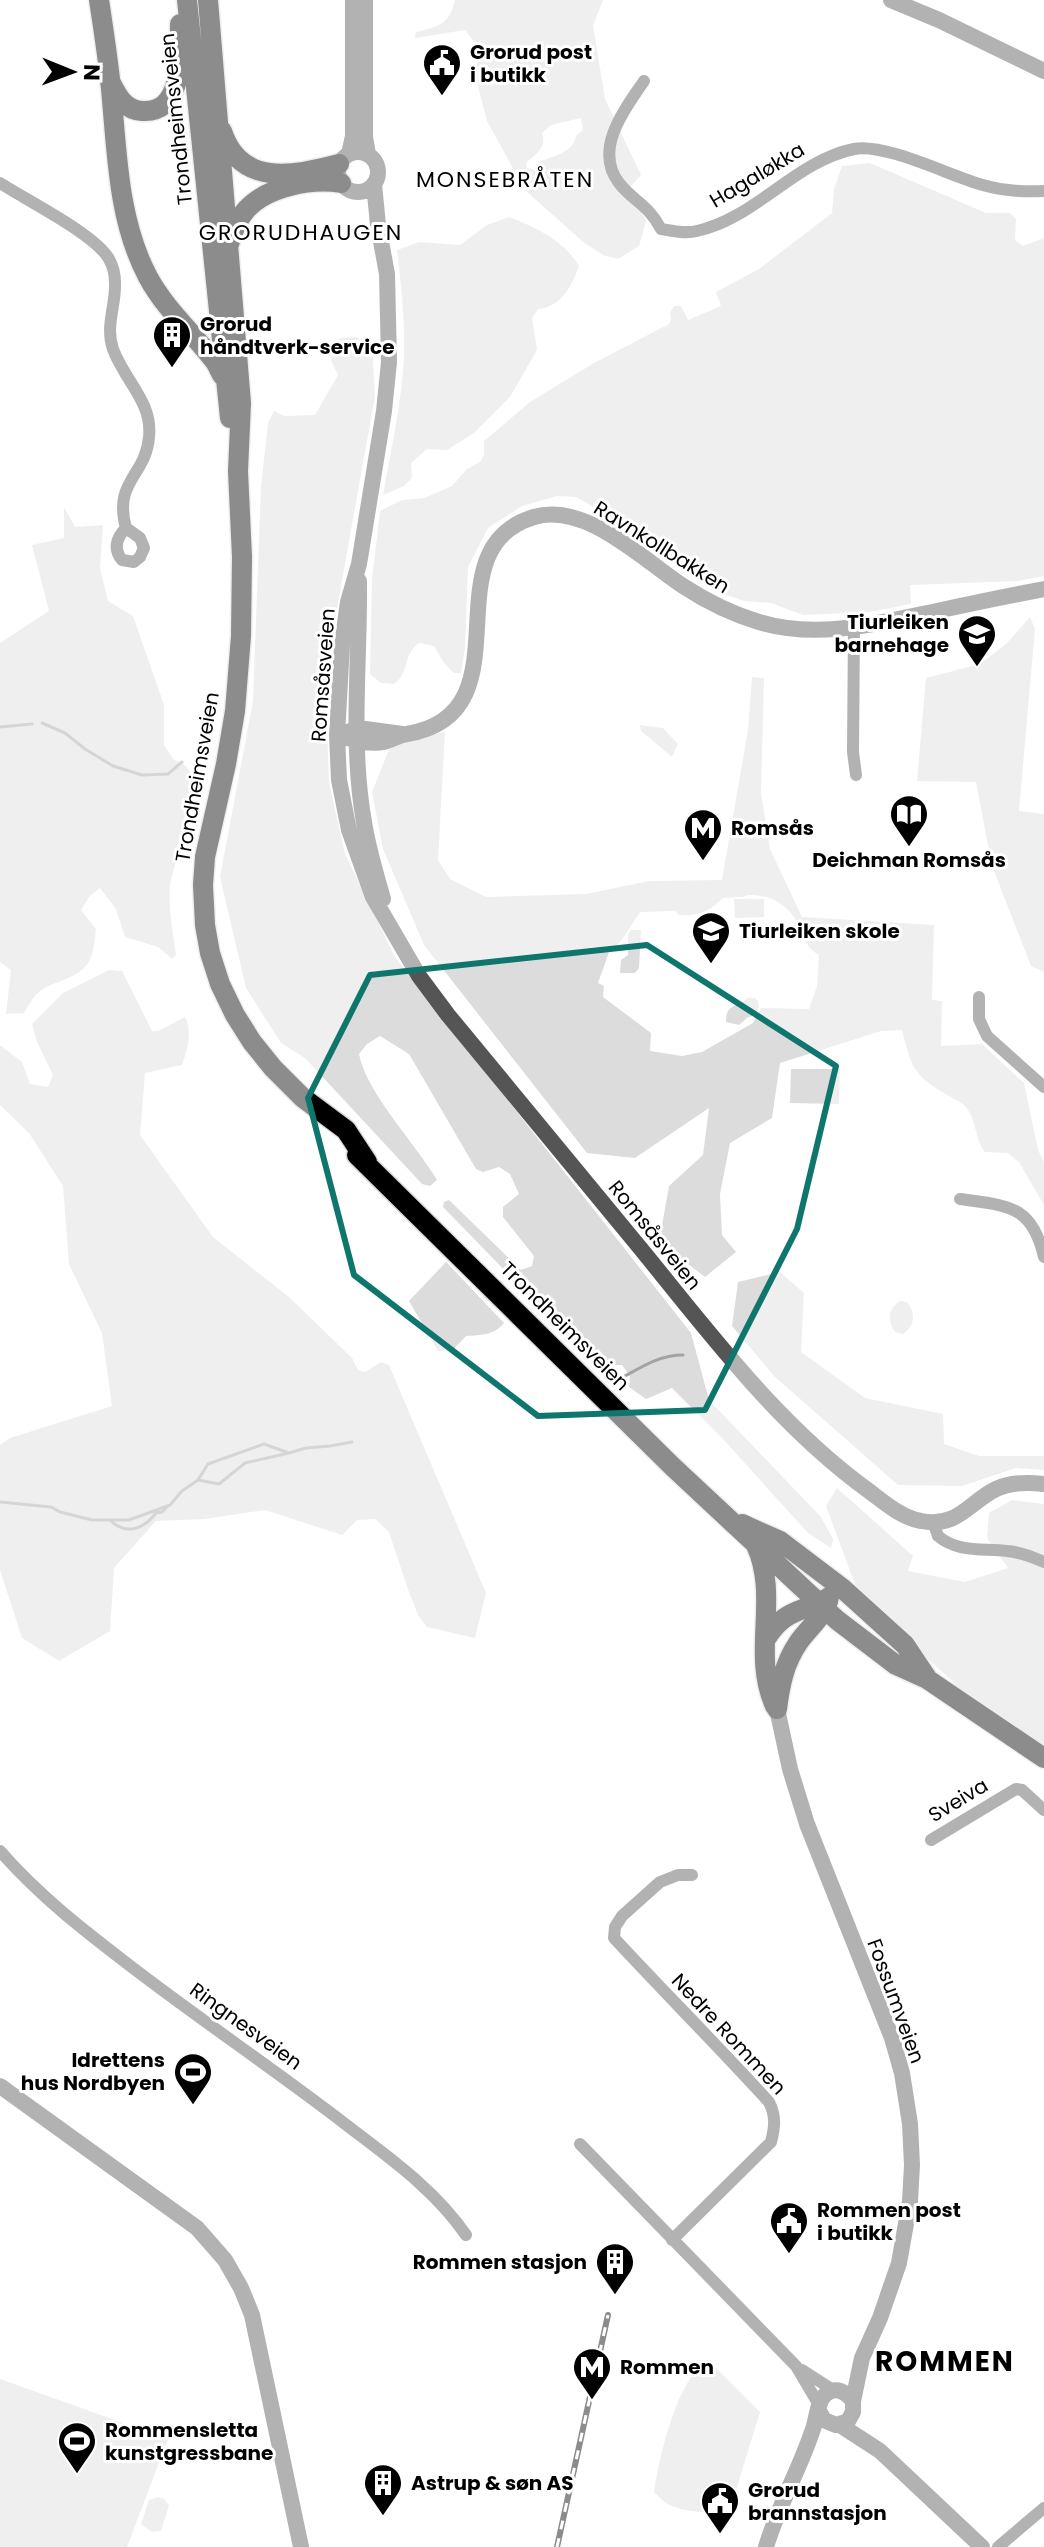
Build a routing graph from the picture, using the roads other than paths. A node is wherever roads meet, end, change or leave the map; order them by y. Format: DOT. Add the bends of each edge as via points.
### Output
graph roads {
  1 [pos="99,0"];
  2 [pos="181,0"];
  3 [pos="187,0"];
  4 [pos="208,0"];
  5 [pos="353,0"];
  6 [pos="365,0"];
  7 [pos="891,0"];
  8 [pos="1044,71"];
  9 [pos="644,81"];
  10 [pos="111,82"];
  11 [pos="218,111"];
  12 [pos="368,154"];
  13 [pos="347,173"];
  14 [pos="374,184"];
  15 [pos="2,189"];
  16 [pos="1044,191"];
  17 [pos="378,225"];
  18 [pos="227,248"];
  19 [pos="225,383"];
  20 [pos="238,471"];
  21 [pos="126,528"];
  22 [pos="359,564"];
  23 [pos="1044,589"];
  24 [pos="854,627"];
  25 [pos="337,735"];
  26 [pos="358,735"];
  27 [pos="856,775"];
  28 [pos="391,925"];
  29 [pos="979,997"];
  30 [pos="1044,1087"];
  31 [pos="960,1199"];
  32 [pos="1044,1257"];
  33 [pos="1044,1484"];
  34 [pos="731,1521"];
  35 [pos="933,1522"];
  36 [pos="753,1540"];
  37 [pos="1044,1562"];
  38 [pos="825,1603"];
  39 [pos="765,1640"];
  40 [pos="927,1679"];
  41 [pos="777,1709"];
  42 [pos="1044,1758"];
  43 [pos="1044,1810"];
  44 [pos="931,1840"];
  45 [pos="0,1851"];
  46 [pos="692,1875"];
  47 [pos="0,2086"];
  48 [pos="580,2144"];
  49 [pos="466,2235"];
  50 [pos="672,2240"];
  51 [pos="859,2365"];
  52 [pos="796,2366"];
  53 [pos="834,2390"];
  54 [pos="853,2404"];
  55 [pos="819,2408"];
  56 [pos="836,2425"];
  57 [pos="880,2451"];
  58 [pos="803,2457"];
  59 [pos="1044,2508"];
  60 [pos="301,2547"];
  61 [pos="766,2547"];
  62 [pos="982,2547"];
  63 [pos="998,2547"];
  1 -- 10 [label="highway"];
  2 -- 10 [label="highway" via="180,68 166,102 153,110 131,108"];
  3 -- 19 [label="highway, Trondheimsveien"];
  4 -- 11 [label="highway, Trondheimsveien"];
  5 -- 13 [label="street" via="353,136"];
  6 -- 12 [label="street"];
  7 -- 8 [label="street"];
  9 -- 16 [label="street, Hagaløkka" via="613,130 610,166 661,229 696,232 717,224 814,163 858,148 890,153 986,186"];
  10 -- 19 [label="highway" via="131,235 166,304 216,363"];
  11 -- 13 [label="highway" via="234,155 254,170"];
  11 -- 18 [label="highway, Trondheimsveien"];
  12 -- 13 [label="street" via="361,152"];
  12 -- 14 [label="street, Romsåsveien" via="377,166"];
  13 -- 14 [label="street" via="366,190"];
  13 -- 17 [label="street, Romsåsveien"];
  13 -- 18 [label="highway" via="255,201 240,218"];
  14 -- 17 [label="street, Romsåsveien"];
  15 -- 21 [label="street" via="46,209 108,256 113,267 111,341 142,399 149,425 146,452 123,499"];
  17 -- 22 [label="street, Romsåsveien" via="387,274 389,362"];
  18 -- 20 [label="highway, Trondheimsveien" via="241,403"];
  19 -- 20 [label="highway, Trondheimsveien"];
  20 -- 34 [label="highway, Trondheimsveien" via="238,677 230,747 205,857 203,914 214,969 235,1015 262,1055 337,1139 367,1162"];
  22 -- 25 [label="street, Romsåsveien" via="343,633"];
  22 -- 26 [label="street, Romsåsveien"];
  23 -- 24 [label="street, Ravnkollbakken"];
  24 -- 26 [label="street, Ravnkollbakken" via="805,630 743,617 683,586 592,524 563,515 535,517 509,530 488,555 472,678 459,705 433,728 383,742"];
  24 -- 27 [label="street"];
  25 -- 26 [label="street, Ravnkollbakken"];
  25 -- 28 [label="street, Romsåsveien" via="349,830 368,886"];
  26 -- 28 [label="street, Romsåsveien" via="363,821"];
  28 -- 35 [label="street, Romsåsveien" via="441,1006 757,1389 848,1476 901,1513"];
  29 -- 30 [label="street" via="984,1033"];
  31 -- 32 [label="street" via="1024,1215 1036,1229"];
  33 -- 35 [label="street" via="1007,1485 952,1520"];
  34 -- 36 [label="highway, Trondheimsveien"];
  34 -- 40 [label="highway, Trondheimsveien" via="780,1541 842,1588 905,1645"];
  35 -- 37 [label="street" via="938,1536 961,1548 1008,1551"];
  36 -- 38 [label="highway, Trondheimsveien"];
  36 -- 39 [label="highway" via="767,1587"];
  38 -- 39 [label="highway" via="784,1617"];
  38 -- 40 [label="highway, Trondheimsveien" via="896,1665"];
  38 -- 41 [label="highway" via="786,1664"];
  39 -- 41 [label="highway" via="766,1675"];
  40 -- 42 [label="highway, Trondheimsveien"];
  41 -- 51 [label="street, Fossumveien" via="801,1808 886,2021 908,2107 912,2165 904,2239 894,2282"];
  43 -- 44 [label="street, Sveiva" via="1016,1789"];
  45 -- 49 [label="street, Ringnesveien" via="85,1931 420,2182"];
  46 -- 50 [label="street, Nedre Rommen" via="660,1882 622,1916 614,1938 769,2102 775,2127 771,2142"];
  47 -- 60 [label="street" via="197,2228 225,2260 252,2315"];
  48 -- 50 [label="street"];
  50 -- 52 [label="street"];
  51 -- 53 [label="street, Fossumveien"];
  51 -- 54 [label="street, Fossumveien"];
  52 -- 53 [label="street"];
  52 -- 55 [label="street"];
  53 -- 54 [label="street" via="846,2393"];
  53 -- 55 [label="street" via="824,2395"];
  54 -- 56 [label="street" via="851,2417"];
  54 -- 57 [label="street"];
  55 -- 56 [label="street" via="824,2420"];
  55 -- 58 [label="street"];
  56 -- 57 [label="street"];
  56 -- 58 [label="street"];
  57 -- 62 [label="street"];
  58 -- 61 [label="street"];
  59 -- 63 [label="street"];
}
